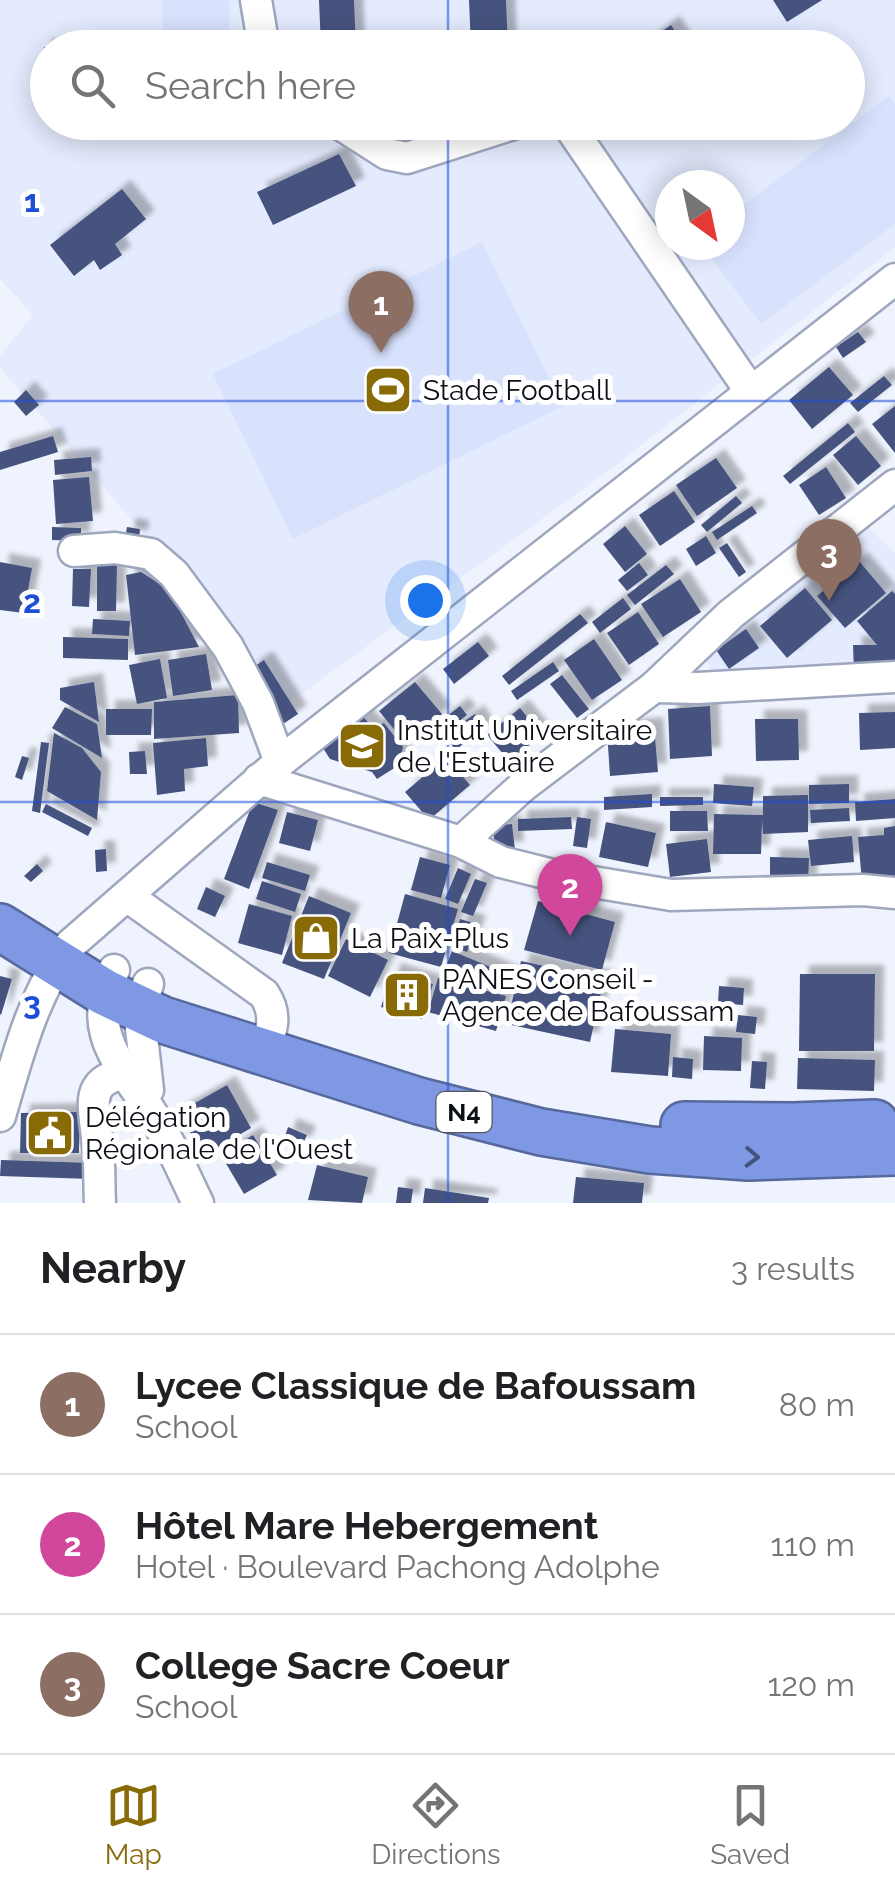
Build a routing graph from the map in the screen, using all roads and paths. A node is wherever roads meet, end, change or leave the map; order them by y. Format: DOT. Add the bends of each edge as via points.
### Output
graph roads {
  1 [pos="256,0"];
  2 [pos="261,30"];
  3 [pos="365,140"];
  4 [pos="463,140"];
  5 [pos="578,140"];
  6 [pos="895,279"];
  7 [pos="750,392"];
  8 [pos="895,485"];
  9 [pos="74,551"];
  10 [pos="895,677"];
  11 [pos="654,687"];
  12 [pos="270,771"];
  13 [pos="461,842"];
  14 [pos="895,892"];
  15 [pos="127,896"];
  16 [pos="0,900"];
  17 [pos="0,927"];
  18 [pos="64,954"];
  19 [pos="126,989"];
  20 [pos="268,1041"];
  21 [pos="133,1072"];
  22 [pos="0,1116"];
  23 [pos="895,1122"];
  24 [pos="895,1152"];
  25 [pos="100,1203"];
  26 [pos="198,1203"];
  1 -- 2 [label="street"];
  3 -- 4 [label="street" via="407,158"];
  5 -- 7 [label="street"];
  6 -- 7 [label="street"];
  7 -- 12 [label="street"];
  8 -- 11 [label="street" via="731,614"];
  9 -- 12 [label="street" via="151,554 174,574 228,647 258,702"];
  10 -- 11 [label="street"];
  11 -- 13 [label="street"];
  12 -- 13 [label="street"];
  12 -- 15 [label="street"];
  13 -- 14 [label="street" via="502,862 557,876 670,895"];
  15 -- 18 [label="street"];
  15 -- 20 [label="street" via="264,994 273,1012"];
  16 -- 18 [label="highway"];
  17 -- 18 [label="highway"];
  18 -- 19 [label="highway, N4"];
  18 -- 22 [label="street" via="20,1047"];
  19 -- 20 [label="highway, N4"];
  19 -- 21 [label="street" via="106,1034"];
  20 -- 23 [label="highway, N4" via="576,1114 673,1124"];
  20 -- 24 [label="highway, N4, one-way" via="420,1101 596,1143 748,1158"];
  21 -- 25 [label="street" via="112,1076 91,1098"];
  21 -- 26 [label="street"];
}
